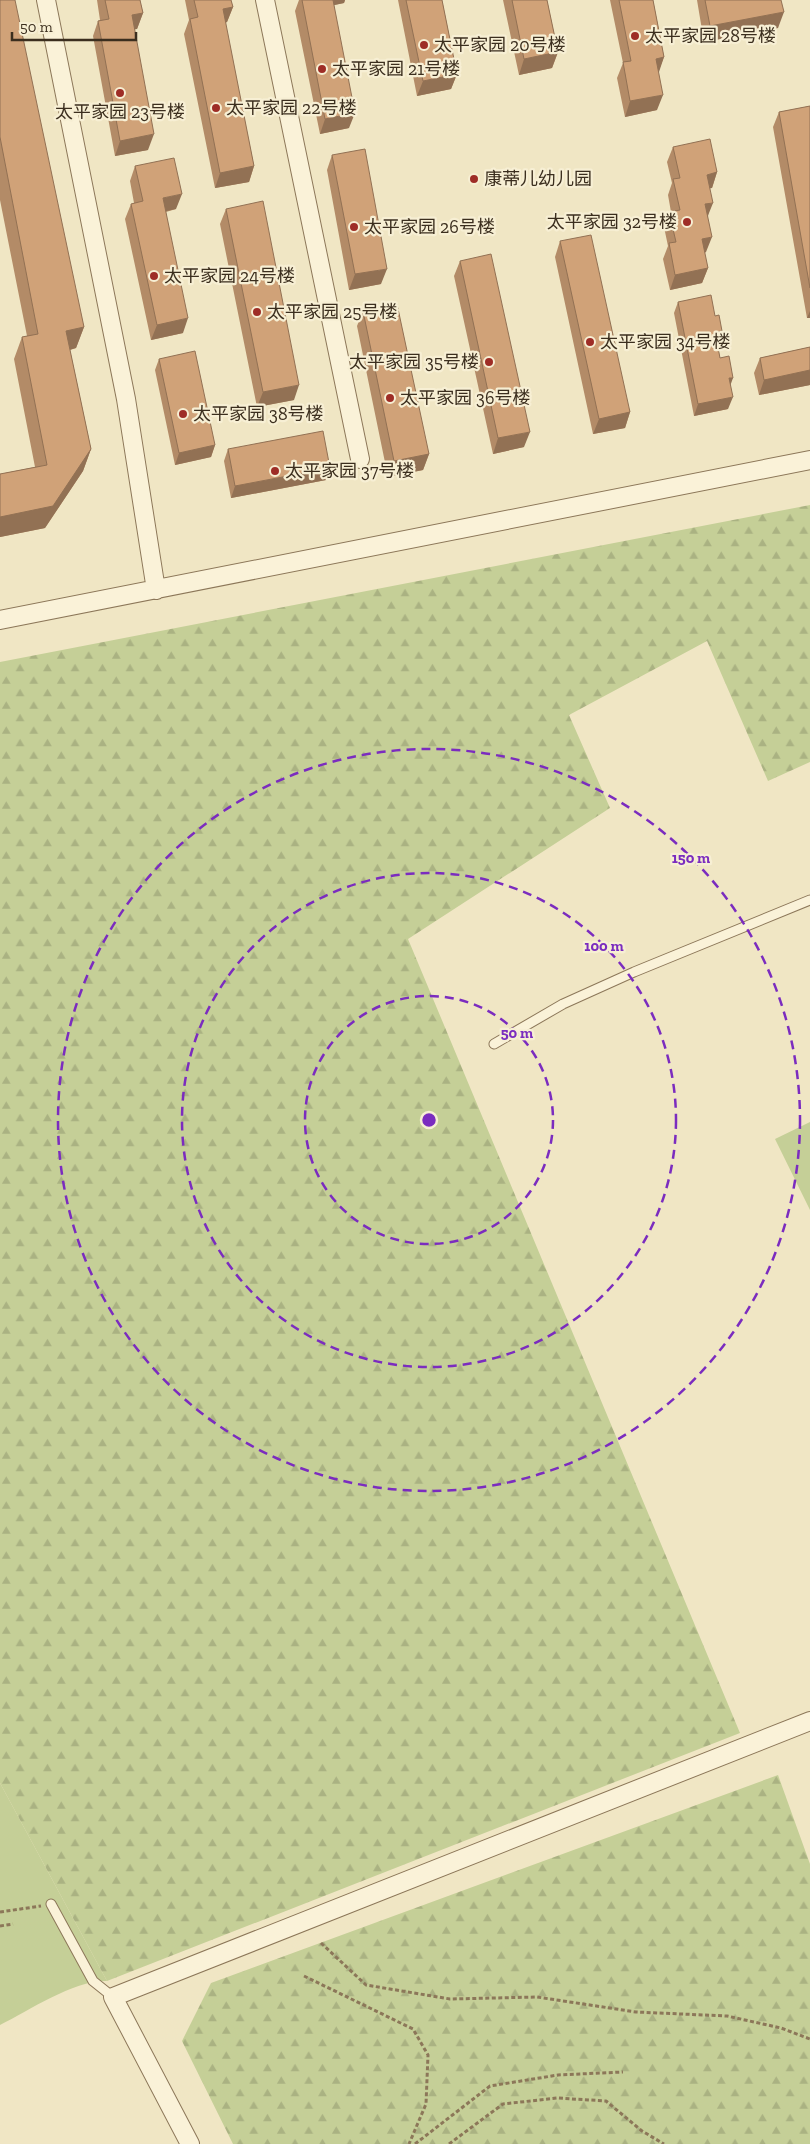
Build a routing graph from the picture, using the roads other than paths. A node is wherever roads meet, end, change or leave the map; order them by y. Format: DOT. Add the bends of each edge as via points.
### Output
graph roads {
  1 [pos="46,0"];
  2 [pos="265,0"];
  3 [pos="360,459"];
  4 [pos="810,460"];
  5 [pos="156,590"];
  6 [pos="0,620"];
  7 [pos="810,900"];
  8 [pos="494,1044"];
  9 [pos="810,1721"];
  10 [pos="51,1904"];
  11 [pos="113,1997"];
  12 [pos="190,2144"];
  1 -- 5 [label="street" via="126,399"];
  2 -- 3 [label="street"];
  4 -- 5 [label="street"];
  5 -- 6 [label="street"];
  7 -- 8 [label="lane" via="581,996"];
  9 -- 11 [label="street"];
  10 -- 11 [label="lane" via="93,1981"];
  11 -- 12 [label="street"];
}
